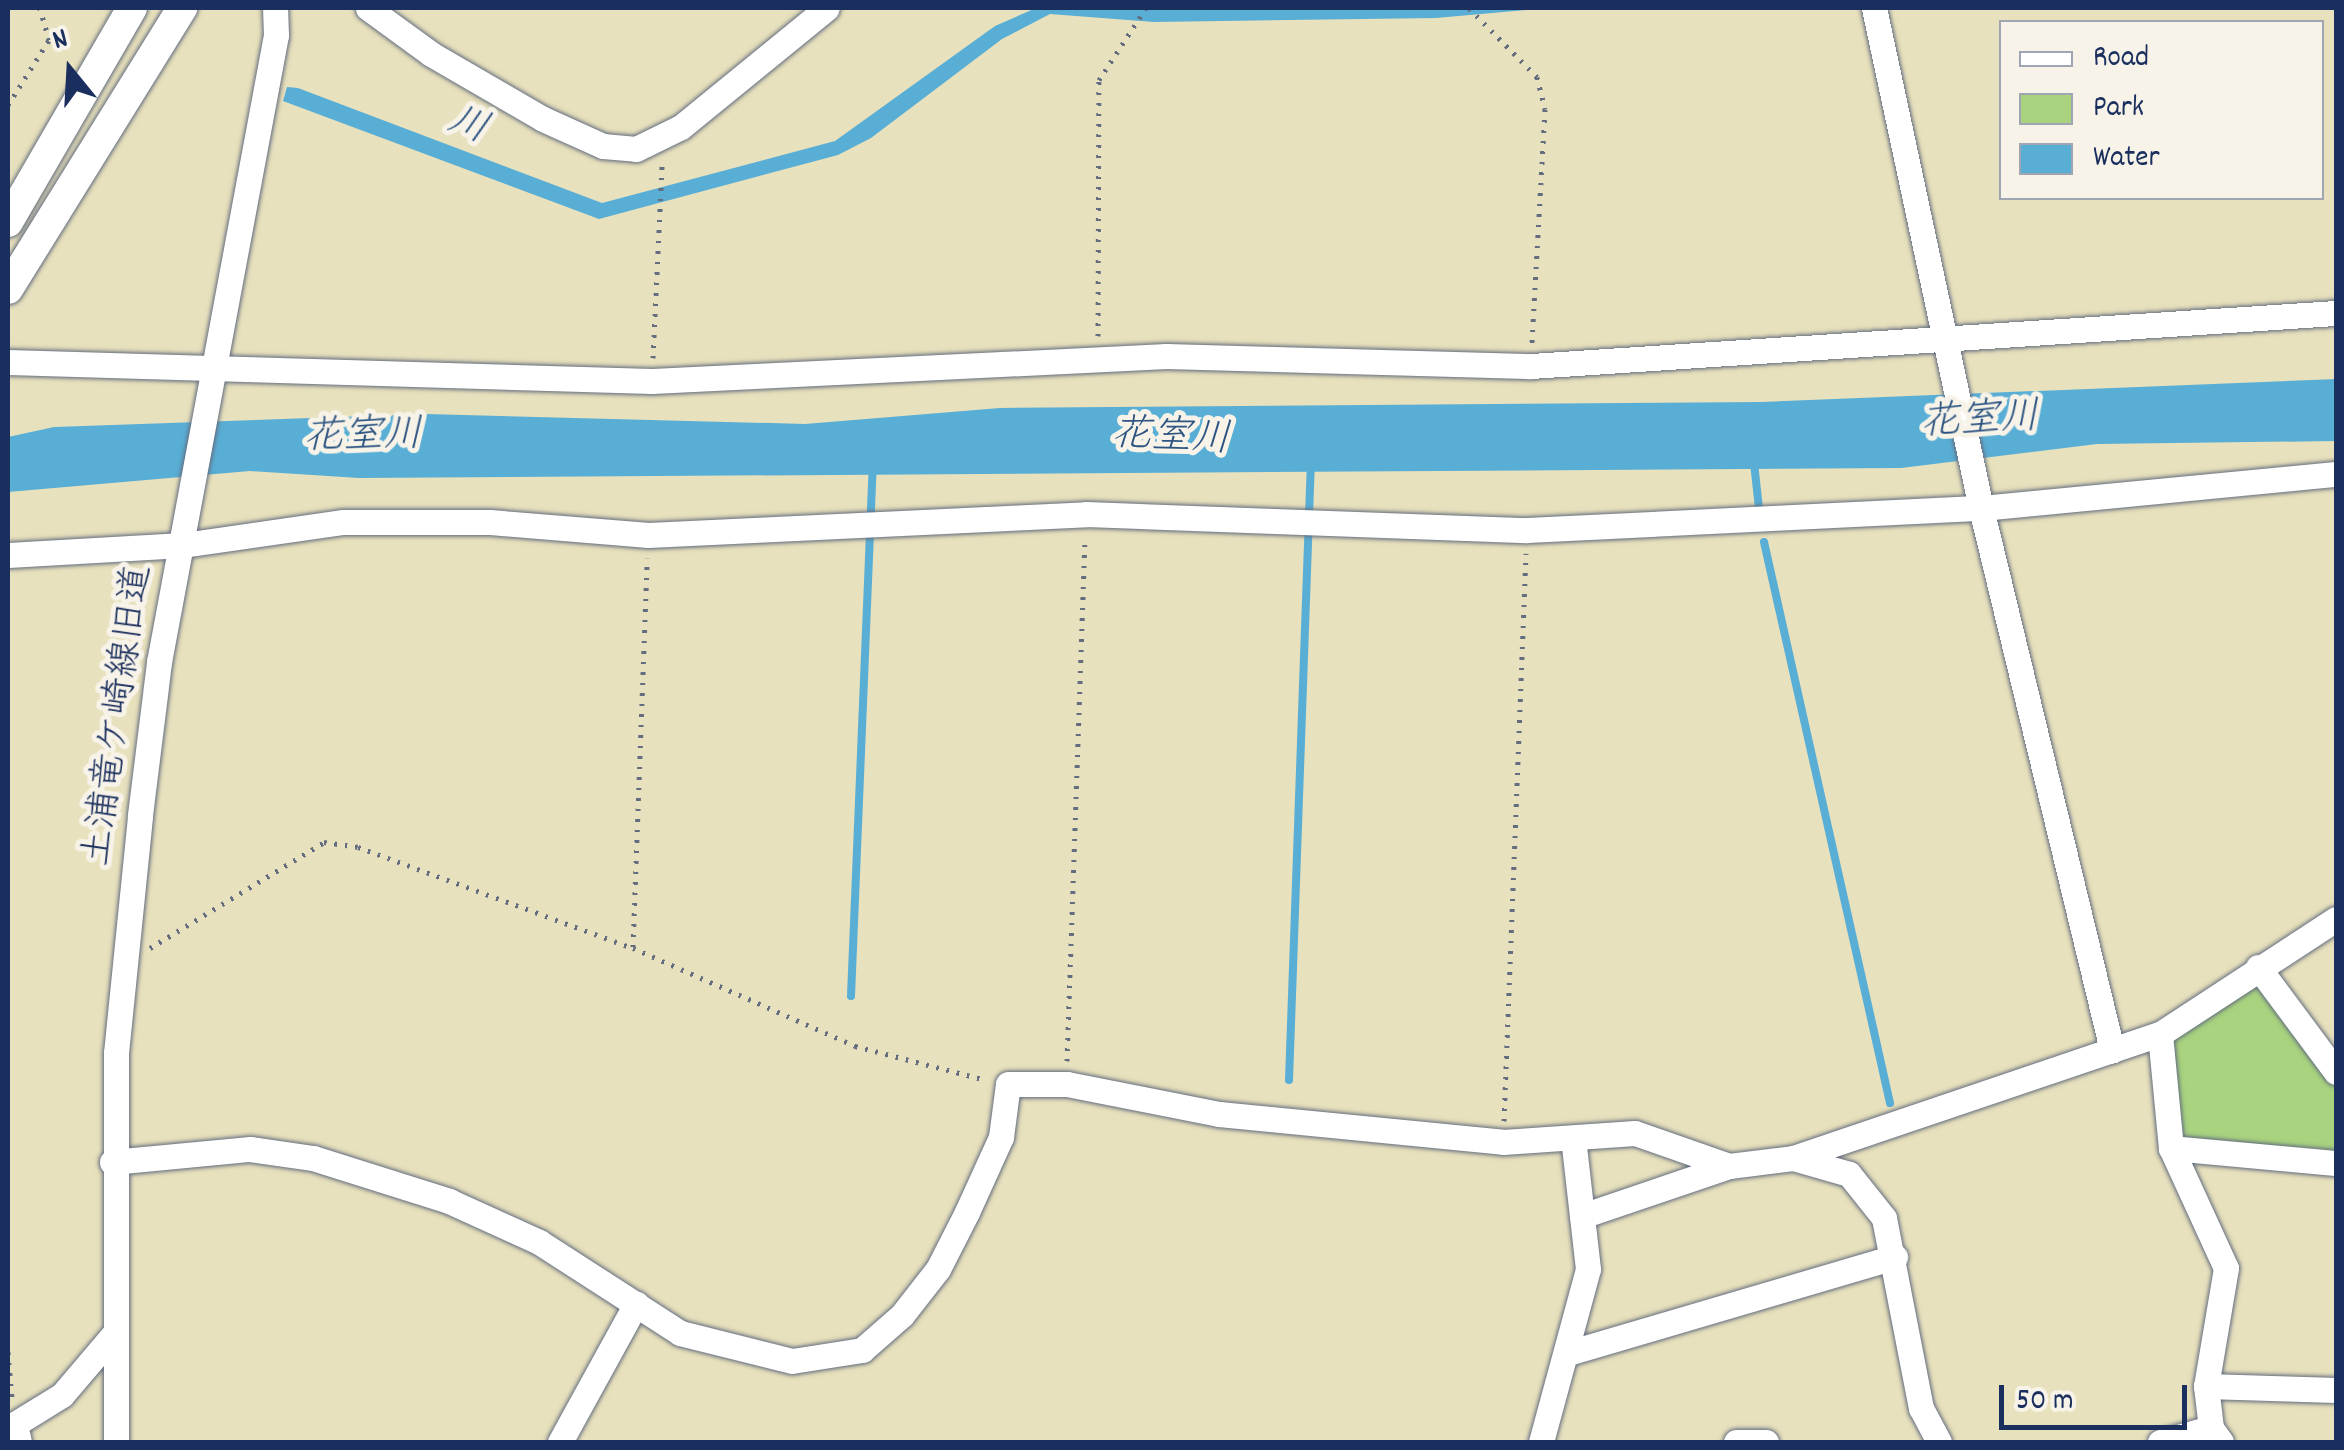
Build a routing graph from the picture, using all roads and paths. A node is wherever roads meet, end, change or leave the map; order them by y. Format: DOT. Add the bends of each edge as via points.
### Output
graph roads {
  1 [pos="40,8"];
  2 [pos="132,8"];
  3 [pos="182,8"];
  4 [pos="274,8"];
  5 [pos="368,8"];
  6 [pos="827,8"];
  7 [pos="1146,8"];
  8 [pos="1469,8"];
  9 [pos="1874,8"];
  10 [pos="8,105"];
  11 [pos="664,136"];
  12 [pos="8,222"];
  13 [pos="8,289"];
  14 [pos="2336,313"];
  15 [pos="1946,341"];
  16 [pos="1098,359"];
  17 [pos="8,362"];
  18 [pos="1531,366"];
  19 [pos="212,380"];
  20 [pos="652,381"];
  21 [pos="2336,474"];
  22 [pos="1981,508"];
  23 [pos="1086,514"];
  24 [pos="1527,530"];
  25 [pos="648,535"];
  26 [pos="184,536"];
  27 [pos="8,555"];
  28 [pos="2336,918"];
  29 [pos="633,948"];
  30 [pos="126,958"];
  31 [pos="2258,966"];
  32 [pos="2160,1034"];
  33 [pos="2112,1050"];
  34 [pos="2336,1072"];
  35 [pos="1008,1084"];
  36 [pos="1066,1084"];
  37 [pos="1574,1138"];
  38 [pos="1504,1142"];
  39 [pos="2172,1148"];
  40 [pos="1793,1158"];
  41 [pos="112,1162"];
  42 [pos="2336,1163"];
  43 [pos="1729,1166"];
  44 [pos="1582,1216"];
  45 [pos="1895,1258"];
  46 [pos="636,1304"];
  47 [pos="113,1335"];
  48 [pos="8,1352"];
  49 [pos="1568,1353"];
  50 [pos="2206,1386"];
  51 [pos="2336,1390"];
  52 [pos="17,1433"];
  53 [pos="2216,1435"];
  54 [pos="116,1442"];
  55 [pos="560,1442"];
  56 [pos="1541,1442"];
  57 [pos="1736,1442"];
  58 [pos="1766,1442"];
  59 [pos="1940,1442"];
  60 [pos="2160,1442"];
  1 -- 10 [label="path" via="48,40"];
  2 -- 12 [label="main road"];
  3 -- 13 [label="main road"];
  4 -- 19 [label="street, 土浦竜ケ崎線旧道" via="276,36"];
  5 -- 11 [label="street" via="431,54 603,146 636,149"];
  6 -- 11 [label="street"];
  7 -- 16 [label="path" via="1099,80"];
  8 -- 18 [label="path" via="1537,77 1545,109"];
  9 -- 15 [label="street"];
  11 -- 20 [label="path"];
  14 -- 15 [label="street"];
  15 -- 18 [label="street"];
  15 -- 22 [label="street"];
  16 -- 18 [label="street"];
  16 -- 20 [label="street"];
  17 -- 19 [label="street"];
  19 -- 20 [label="street"];
  19 -- 26 [label="street, 土浦竜ケ崎線旧道"];
  21 -- 22 [label="street"];
  22 -- 24 [label="street"];
  22 -- 33 [label="street"];
  23 -- 24 [label="street"];
  23 -- 25 [label="street"];
  23 -- 36 [label="path"];
  24 -- 38 [label="path"];
  25 -- 26 [label="street" via="490,522 343,522"];
  25 -- 29 [label="path"];
  26 -- 27 [label="street"];
  26 -- 30 [label="street, 土浦竜ケ崎線旧道" via="159,662"];
  28 -- 31 [label="street"];
  29 -- 30 [label="path" via="358,847 324,842 165,942"];
  29 -- 35 [label="path" via="855,1046"];
  30 -- 41 [label="street, 土浦竜ケ崎線旧道"];
  31 -- 32 [label="street"];
  31 -- 34 [label="street"];
  32 -- 33 [label="street"];
  32 -- 39 [label="street"];
  33 -- 40 [label="street"];
  35 -- 36 [label="street"];
  35 -- 46 [label="street" via="1001,1138 938,1269 902,1315 862,1350 792,1361 746,1354 680,1333"];
  36 -- 38 [label="street" via="1219,1114"];
  37 -- 38 [label="street"];
  37 -- 43 [label="street" via="1636,1133"];
  37 -- 44 [label="street"];
  39 -- 42 [label="street"];
  39 -- 50 [label="street" via="2226,1268"];
  40 -- 43 [label="street"];
  40 -- 45 [label="street" via="1848,1174 1884,1218"];
  41 -- 46 [label="street" via="250,1149 313,1158 449,1201 539,1242"];
  41 -- 47 [label="street, 土浦竜ケ崎線旧道"];
  43 -- 44 [label="street"];
  44 -- 49 [label="street" via="1588,1269"];
  45 -- 49 [label="street"];
  45 -- 59 [label="street" via="1921,1408"];
  46 -- 55 [label="street"];
  47 -- 52 [label="street" via="62,1395"];
  47 -- 54 [label="street, 土浦竜ケ崎線旧道"];
  48 -- 52 [label="path"];
  49 -- 56 [label="street"];
  50 -- 51 [label="street"];
  50 -- 53 [label="street"];
  53 -- 60 [label="street"];
  57 -- 58 [label="street"];
}
